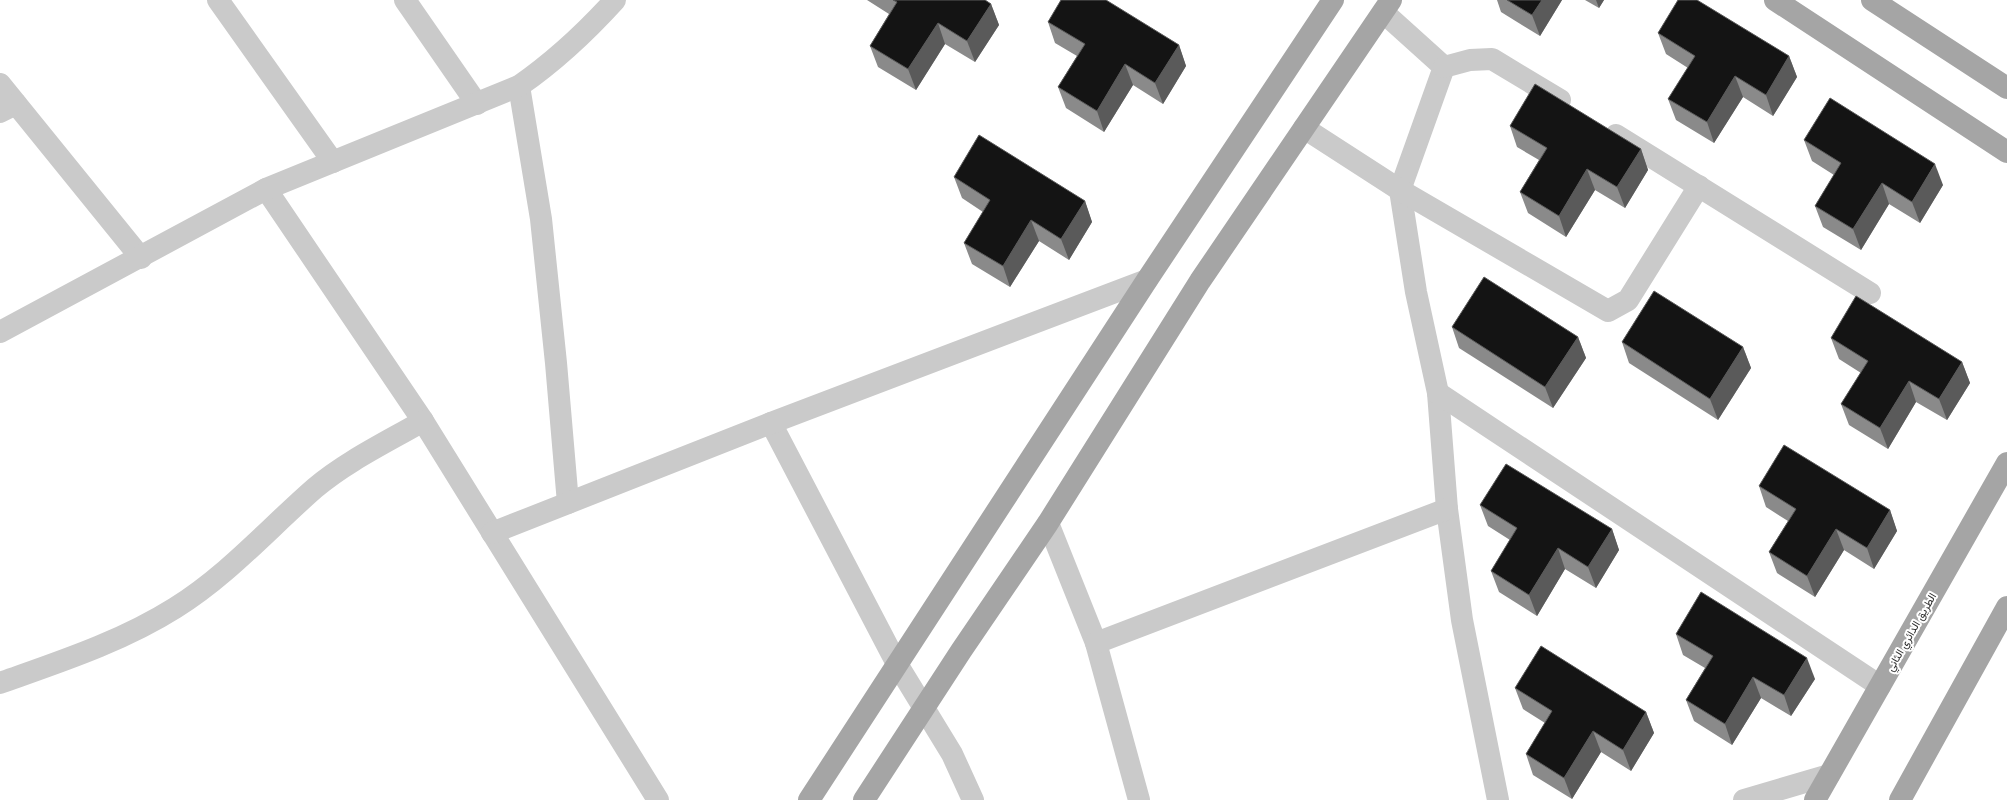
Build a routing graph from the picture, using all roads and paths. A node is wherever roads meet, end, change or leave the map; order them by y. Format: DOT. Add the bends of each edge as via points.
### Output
graph roads {
  1 [pos="218,0"];
  2 [pos="405,0"];
  3 [pos="615,0"];
  4 [pos="1333,0"];
  5 [pos="1775,0"];
  6 [pos="1872,0"];
  7 [pos="1387,6"];
  8 [pos="1444,67"];
  9 [pos="0,84"];
  10 [pos="519,86"];
  11 [pos="2007,88"];
  12 [pos="477,104"];
  13 [pos="8,108"];
  14 [pos="1579,112"];
  15 [pos="1599,124"];
  16 [pos="1304,128"];
  17 [pos="2007,152"];
  18 [pos="333,162"];
  19 [pos="1698,186"];
  20 [pos="266,189"];
  21 [pos="1400,190"];
  22 [pos="141,258"];
  23 [pos="1146,280"];
  24 [pos="1870,293"];
  25 [pos="0,332"];
  26 [pos="1438,393"];
  27 [pos="423,421"];
  28 [pos="771,423"];
  29 [pos="2007,463"];
  30 [pos="568,503"];
  31 [pos="1447,509"];
  32 [pos="1048,523"];
  33 [pos="492,533"];
  34 [pos="2007,607"];
  35 [pos="1096,643"];
  36 [pos="897,664"];
  37 [pos="0,684"];
  38 [pos="1880,686"];
  39 [pos="925,708"];
  40 [pos="1829,775"];
  41 [pos="658,800"];
  42 [pos="809,800"];
  43 [pos="864,800"];
  44 [pos="973,800"];
  45 [pos="1139,800"];
  46 [pos="1498,800"];
  47 [pos="1744,800"];
  48 [pos="1814,800"];
  49 [pos="1900,800"];
  1 -- 18 [label="street"];
  2 -- 12 [label="street"];
  3 -- 10 [label="street" via="590,28"];
  4 -- 23 [label="main road"];
  5 -- 17 [label="main road"];
  6 -- 11 [label="main road"];
  7 -- 8 [label="street"];
  7 -- 16 [label="main road"];
  8 -- 14 [label="street" via="1470,60 1492,59"];
  8 -- 21 [label="street"];
  9 -- 13 [label="street"];
  10 -- 12 [label="street"];
  10 -- 30 [label="street" via="541,220"];
  12 -- 18 [label="street"];
  13 -- 22 [label="street"];
  15 -- 19 [label="street"];
  16 -- 21 [label="street"];
  16 -- 32 [label="main road" via="1200,281"];
  18 -- 20 [label="street"];
  19 -- 21 [label="street" via="1628,300 1608,311"];
  19 -- 24 [label="street"];
  20 -- 22 [label="street"];
  20 -- 27 [label="street"];
  21 -- 26 [label="street" via="1416,292"];
  22 -- 25 [label="street"];
  23 -- 28 [label="street"];
  23 -- 36 [label="main road"];
  26 -- 31 [label="street"];
  26 -- 38 [label="street"];
  27 -- 33 [label="street"];
  27 -- 37 [label="street" via="358,459 316,488 217,580 175,609 133,632"];
  28 -- 30 [label="street"];
  28 -- 36 [label="street"];
  29 -- 38 [label="main road, الطريق الدائري الثاني"];
  30 -- 33 [label="street"];
  31 -- 35 [label="street"];
  31 -- 46 [label="street" via="1462,620"];
  32 -- 35 [label="street"];
  32 -- 39 [label="main road"];
  33 -- 41 [label="street"];
  34 -- 49 [label="main road"];
  35 -- 45 [label="street"];
  36 -- 39 [label="street"];
  36 -- 42 [label="main road"];
  38 -- 40 [label="main road, الطريق الدائري الثاني"];
  39 -- 43 [label="main road"];
  39 -- 44 [label="street" via="952,754"];
  40 -- 47 [label="street"];
  40 -- 48 [label="main road, الطريق الدائري الثاني"];
}
